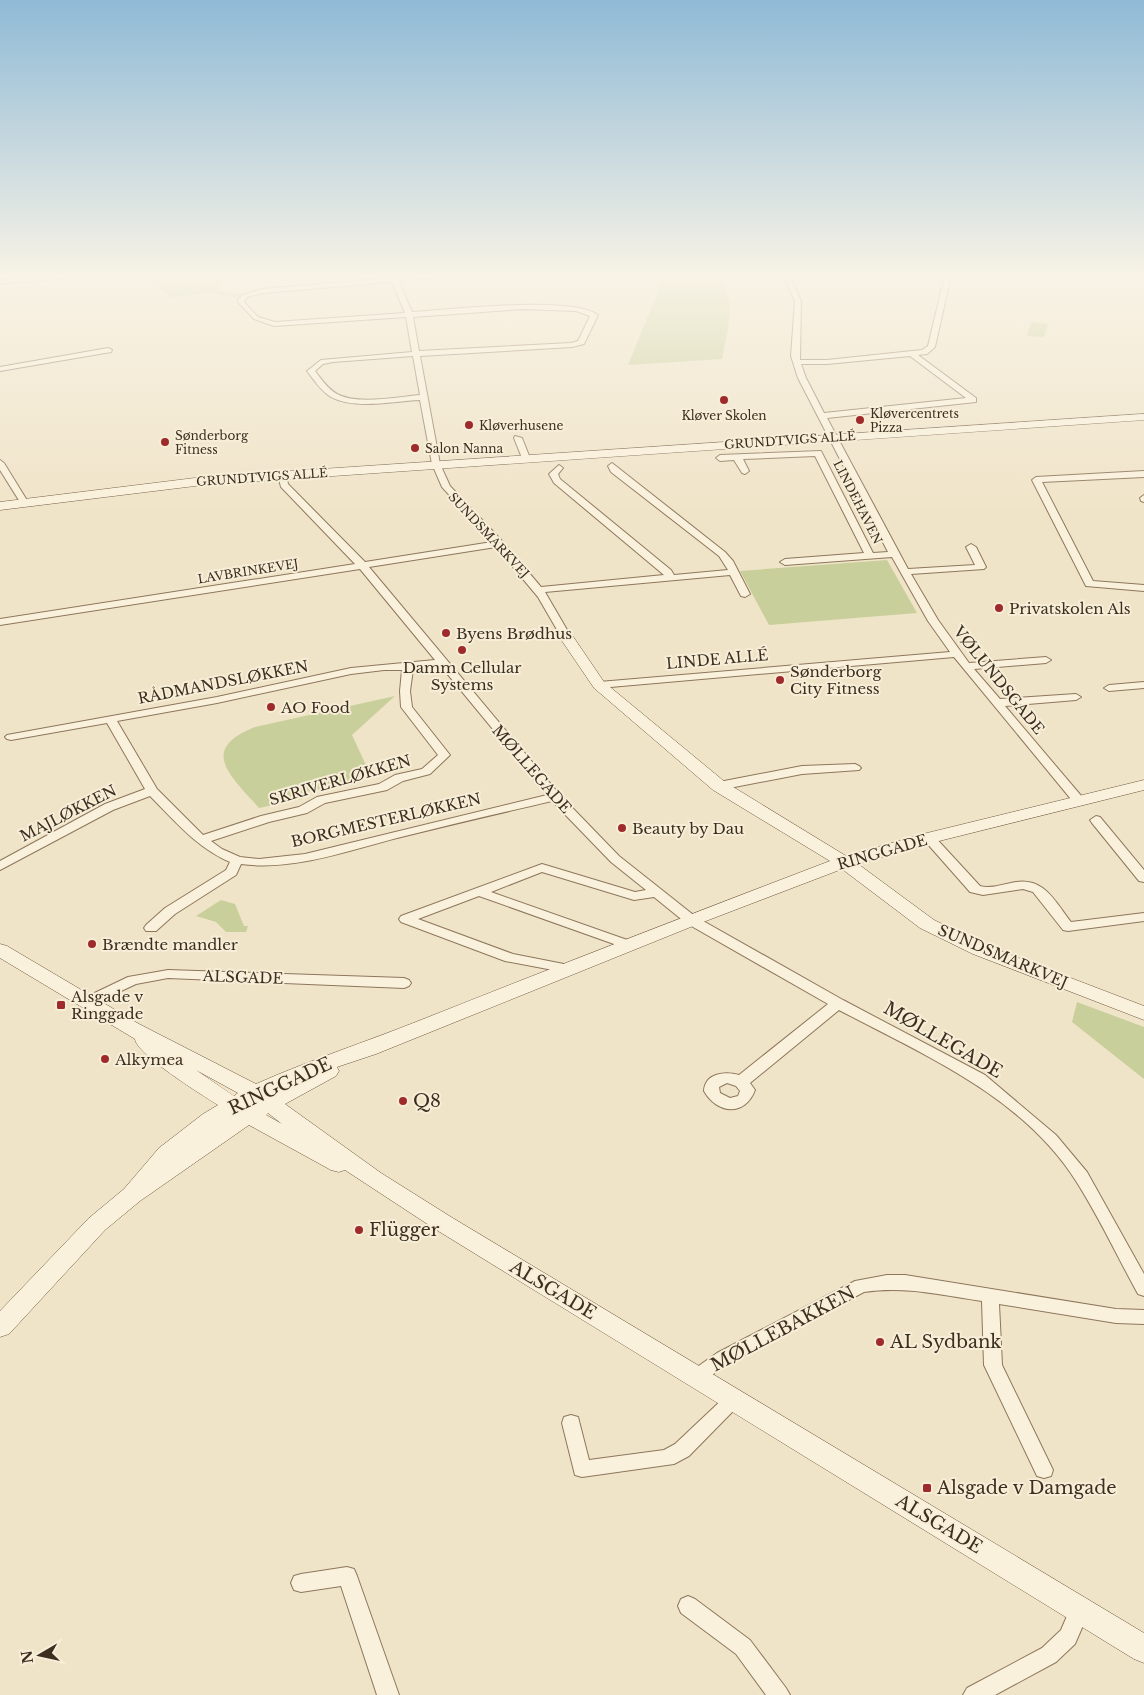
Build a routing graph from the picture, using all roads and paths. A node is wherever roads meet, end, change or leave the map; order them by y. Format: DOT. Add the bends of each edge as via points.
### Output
graph roads {
  1 [pos="85,354"];
  2 [pos="403,354"];
  3 [pos="416,354"];
  4 [pos="795,354"];
  5 [pos="911,354"];
  6 [pos="912,354"];
  7 [pos="796,362"];
  8 [pos="0,369"];
  9 [pos="425,397"];
  10 [pos="822,416"];
  11 [pos="1144,417"];
  12 [pos="518,438"];
  13 [pos="833,438"];
  14 [pos="737,457"];
  15 [pos="526,458"];
  16 [pos="720,458"];
  17 [pos="0,463"];
  18 [pos="436,464"];
  19 [pos="612,466"];
  20 [pos="559,468"];
  21 [pos="745,471"];
  22 [pos="1144,474"];
  23 [pos="282,475"];
  24 [pos="24,502"];
  25 [pos="0,506"];
  26 [pos="500,544"];
  27 [pos="971,548"];
  28 [pos="894,554"];
  29 [pos="870,556"];
  30 [pos="785,562"];
  31 [pos="362,565"];
  32 [pos="732,572"];
  33 [pos="904,572"];
  34 [pos="670,578"];
  35 [pos="1144,588"];
  36 [pos="538,590"];
  37 [pos="744,594"];
  38 [pos="0,622"];
  39 [pos="565,635"];
  40 [pos="958,654"];
  41 [pos="1046,660"];
  42 [pos="442,662"];
  43 [pos="966,666"];
  44 [pos="408,667"];
  45 [pos="599,685"];
  46 [pos="1144,685"];
  47 [pos="1109,688"];
  48 [pos="1076,697"];
  49 [pos="997,703"];
  50 [pos="110,719"];
  51 [pos="11,738"];
  52 [pos="855,768"];
  53 [pos="1144,785"];
  54 [pos="719,786"];
  55 [pos="152,791"];
  56 [pos="555,797"];
  57 [pos="1079,801"];
  58 [pos="1096,820"];
  59 [pos="929,838"];
  60 [pos="201,840"];
  61 [pos="237,860"];
  62 [pos="844,862"];
  63 [pos="0,866"];
  64 [pos="1144,878"];
  65 [pos="478,892"];
  66 [pos="656,893"];
  67 [pos="1144,917"];
  68 [pos="691,920"];
  69 [pos="151,928"];
  70 [pos="628,945"];
  71 [pos="0,950"];
  72 [pos="569,969"];
  73 [pos="404,983"];
  74 [pos="87,1002"];
  75 [pos="838,1003"];
  76 [pos="1144,1013"];
  77 [pos="132,1029"];
  78 [pos="741,1082"];
  79 [pos="263,1098"];
  80 [pos="241,1110"];
  81 [pos="373,1179"];
  82 [pos="1144,1289"];
  83 [pos="990,1295"];
  84 [pos="1144,1317"];
  85 [pos="0,1327"];
  86 [pos="696,1376"];
  87 [pos="734,1399"];
  88 [pos="571,1423"];
  89 [pos="1044,1470"];
  90 [pos="301,1583"];
  91 [pos="688,1606"];
  92 [pos="1080,1609"];
  93 [pos="1144,1649"];
  94 [pos="388,1695"];
  95 [pos="779,1695"];
  96 [pos="974,1695"];
  1 -- 8 [label="street"];
  2 -- 9 [label="street" via="321,362 311,371 334,396 344,400"];
  3 -- 9 [label="street, SUNDSMARKVEJ"];
  4 -- 7 [label="street"];
  5 -- 7 [label="street"];
  6 -- 10 [label="street" via="973,400"];
  7 -- 10 [label="street, VØLUNDSGADE"];
  9 -- 18 [label="street, SUNDSMARKVEJ"];
  10 -- 13 [label="street, VØLUNDSGADE"];
  11 -- 13 [label="street, GRUNDTVIGS ALLÉ"];
  12 -- 15 [label="street"];
  13 -- 15 [label="street, GRUNDTVIGS ALLÉ"];
  13 -- 28 [label="street, VØLUNDSGADE"];
  14 -- 16 [label="street, LINDEHAVEN"];
  14 -- 21 [label="street"];
  14 -- 29 [label="street, LINDEHAVEN" via="818,453"];
  15 -- 18 [label="street, GRUNDTVIGS ALLÉ"];
  17 -- 24 [label="street"];
  18 -- 23 [label="street, GRUNDTVIGS ALLÉ"];
  18 -- 26 [label="street, SUNDSMARKVEJ" via="455,499"];
  19 -- 32 [label="street" via="722,554"];
  20 -- 34 [label="street" via="553,474 557,481 668,572"];
  22 -- 35 [label="street" via="1036,480 1089,584"];
  23 -- 24 [label="street, GRUNDTVIGS ALLÉ"];
  23 -- 31 [label="street, MØLLEGADE" via="284,484"];
  24 -- 25 [label="street, GRUNDTVIGS ALLÉ"];
  26 -- 31 [label="street, LAVBRINKEVEJ"];
  26 -- 36 [label="street, SUNDSMARKVEJ"];
  27 -- 33 [label="street" via="981,567"];
  28 -- 29 [label="street, LINDEHAVEN"];
  28 -- 33 [label="street, VØLUNDSGADE"];
  29 -- 30 [label="street, LINDEHAVEN"];
  31 -- 38 [label="street, LAVBRINKEVEJ"];
  31 -- 42 [label="street, MØLLEGADE"];
  32 -- 34 [label="street"];
  32 -- 37 [label="street"];
  33 -- 40 [label="street, VØLUNDSGADE" via="933,622"];
  34 -- 36 [label="street"];
  36 -- 39 [label="street, SUNDSMARKVEJ"];
  39 -- 45 [label="street, SUNDSMARKVEJ"];
  40 -- 43 [label="street, VØLUNDSGADE"];
  40 -- 45 [label="street, LINDE ALLÉ"];
  41 -- 43 [label="street"];
  42 -- 44 [label="street, RÅDMANDSLØKKEN"];
  42 -- 56 [label="street, MØLLEGADE"];
  43 -- 49 [label="street, VØLUNDSGADE"];
  44 -- 50 [label="street, RÅDMANDSLØKKEN" via="351,671"];
  44 -- 60 [label="street, SKRIVERLØKKEN" via="406,707 444,755 426,772 399,778 383,787 321,800 303,810"];
  45 -- 54 [label="street, SUNDSMARKVEJ"];
  46 -- 47 [label="street"];
  48 -- 49 [label="street"];
  49 -- 57 [label="street, VØLUNDSGADE"];
  50 -- 51 [label="street, RÅDMANDSLØKKEN"];
  50 -- 55 [label="street, BORGMESTERLØKKEN"];
  52 -- 54 [label="street" via="802,770"];
  53 -- 57 [label="street, RINGGADE"];
  54 -- 62 [label="street, SUNDSMARKVEJ"];
  55 -- 60 [label="street, BORGMESTERLØKKEN"];
  55 -- 63 [label="street, MAJLØKKEN" via="109,807"];
  56 -- 61 [label="street, BORGMESTERLØKKEN" via="305,858 259,863"];
  56 -- 66 [label="street, MØLLEGADE" via="615,859"];
  57 -- 59 [label="street, RINGGADE"];
  58 -- 64 [label="street"];
  59 -- 62 [label="street, RINGGADE"];
  59 -- 67 [label="street" via="975,889 984,893 1032,885 1068,927"];
  60 -- 61 [label="street, BORGMESTERLØKKEN"];
  61 -- 69 [label="street" via="231,872 170,911"];
  62 -- 68 [label="street, RINGGADE"];
  62 -- 76 [label="street, SUNDSMARKVEJ" via="927,924 950,936"];
  65 -- 66 [label="street" via="542,868 634,896"];
  65 -- 70 [label="street"];
  65 -- 72 [label="street" via="406,919 510,958"];
  66 -- 68 [label="street, MØLLEGADE"];
  68 -- 70 [label="street, RINGGADE"];
  68 -- 75 [label="street, MØLLEGADE"];
  70 -- 72 [label="street, RINGGADE"];
  71 -- 74 [label="street, ALSGADE"];
  72 -- 79 [label="street, RINGGADE" via="369,1049"];
  73 -- 74 [label="street, ALSGADE" via="168,974 133,980"];
  74 -- 77 [label="street, ALSGADE"];
  75 -- 78 [label="street"];
  75 -- 82 [label="street, MØLLEGADE" via="980,1079 1045,1134 1081,1176"];
  77 -- 79 [label="street, ALSGADE"];
  77 -- 80 [label="street, ALSGADE" via="166,1060"];
  79 -- 80 [label="street, RINGGADE"];
  79 -- 81 [label="street, ALSGADE"];
  80 -- 81 [label="street, ALSGADE" via="332,1161"];
  80 -- 85 [label="street, RINGGADE" via="97,1224"];
  81 -- 86 [label="street, ALSGADE"];
  83 -- 84 [label="street, MØLLEBAKKEN" via="1116,1316"];
  83 -- 86 [label="street, MØLLEBAKKEN" via="904,1282 861,1286 723,1358"];
  83 -- 89 [label="street" via="993,1365"];
  86 -- 87 [label="street, ALSGADE"];
  87 -- 88 [label="street" via="682,1450 667,1458 582,1469"];
  87 -- 92 [label="street, ALSGADE"];
  90 -- 94 [label="street" via="347,1576"];
  91 -- 95 [label="street" via="743,1647"];
  92 -- 93 [label="street, ALSGADE"];
  92 -- 96 [label="street" via="1068,1637 1049,1655"];
}
